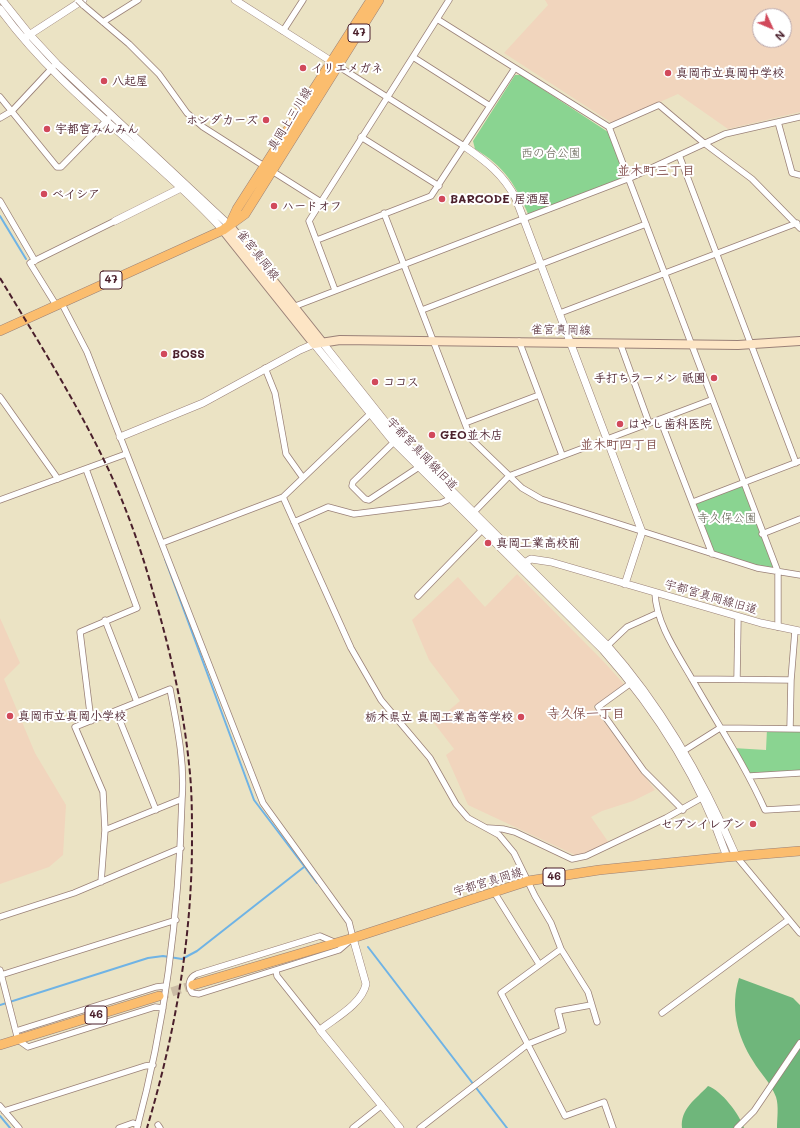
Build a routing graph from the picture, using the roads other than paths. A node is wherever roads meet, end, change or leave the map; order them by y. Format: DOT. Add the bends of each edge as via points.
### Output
graph roads {
  1 [pos="2,0"];
  2 [pos="78,0"];
  3 [pos="138,0"];
  4 [pos="235,0"];
  5 [pos="303,0"];
  6 [pos="371,0"];
  7 [pos="380,0"];
  8 [pos="449,0"];
  9 [pos="83,2"];
  10 [pos="0,9"];
  11 [pos="437,19"];
  12 [pos="104,22"];
  13 [pos="283,31"];
  14 [pos="27,37"];
  15 [pos="413,57"];
  16 [pos="334,64"];
  17 [pos="54,66"];
  18 [pos="515,68"];
  19 [pos="0,97"];
  20 [pos="387,97"];
  21 [pos="490,106"];
  22 [pos="12,111"];
  23 [pos="800,117"];
  24 [pos="0,118"];
  25 [pos="109,118"];
  26 [pos="778,122"];
  27 [pos="609,127"];
  28 [pos="362,137"];
  29 [pos="704,143"];
  30 [pos="464,146"];
  31 [pos="680,155"];
  32 [pos="268,169"];
  33 [pos="800,175"];
  34 [pos="630,178"];
  35 [pos="439,186"];
  36 [pos="181,188"];
  37 [pos="0,201"];
  38 [pos="321,202"];
  39 [pos="384,214"];
  40 [pos="524,218"];
  41 [pos="114,221"];
  42 [pos="646,224"];
  43 [pos="798,226"];
  44 [pos="226,228"];
  45 [pos="317,240"];
  46 [pos="717,252"];
  47 [pos="35,261"];
  48 [pos="403,264"];
  49 [pos="541,264"];
  50 [pos="664,274"];
  51 [pos="335,290"];
  52 [pos="59,303"];
  53 [pos="293,306"];
  54 [pos="422,310"];
  55 [pos="560,313"];
  56 [pos="0,331"];
  57 [pos="433,341"];
  58 [pos="519,341"];
  59 [pos="800,341"];
  60 [pos="318,343"];
  61 [pos="571,343"];
  62 [pos="620,344"];
  63 [pos="691,344"];
  64 [pos="750,344"];
  65 [pos="265,368"];
  66 [pos="539,395"];
  67 [pos="0,397"];
  68 [pos="711,400"];
  69 [pos="372,412"];
  70 [pos="660,419"];
  71 [pos="465,423"];
  72 [pos="649,423"];
  73 [pos="120,437"];
  74 [pos="607,438"];
  75 [pos="394,442"];
  76 [pos="126,454"];
  77 [pos="562,455"];
  78 [pos="798,462"];
  79 [pos="419,467"];
  80 [pos="86,469"];
  81 [pos="509,476"];
  82 [pos="303,478"];
  83 [pos="58,479"];
  84 [pos="744,483"];
  85 [pos="283,497"];
  86 [pos="450,499"];
  87 [pos="0,500"];
  88 [pos="692,502"];
  89 [pos="473,513"];
  90 [pos="800,520"];
  91 [pos="294,522"];
  92 [pos="482,530"];
  93 [pos="642,532"];
  94 [pos="762,534"];
  95 [pos="162,543"];
  96 [pos="712,554"];
  97 [pos="522,564"];
  98 [pos="778,572"];
  99 [pos="800,575"];
  100 [pos="626,584"];
  101 [pos="655,593"];
  102 [pos="418,596"];
  103 [pos="658,613"];
  104 [pos="738,617"];
  105 [pos="105,620"];
  106 [pos="778,627"];
  107 [pos="798,631"];
  108 [pos="605,647"];
  109 [pos="692,678"];
  110 [pos="737,679"];
  111 [pos="791,680"];
  112 [pos="631,683"];
  113 [pos="137,702"];
  114 [pos="116,711"];
  115 [pos="91,721"];
  116 [pos="720,728"];
  117 [pos="790,729"];
  118 [pos="800,729"];
  119 [pos="685,750"];
  120 [pos="800,773"];
  121 [pos="750,776"];
  122 [pos="705,796"];
  123 [pos="182,799"];
  124 [pos="800,808"];
  125 [pos="156,810"];
  126 [pos="683,810"];
  127 [pos="487,828"];
  128 [pos="105,830"];
  129 [pos="181,848"];
  130 [pos="800,851"];
  131 [pos="732,856"];
  132 [pos="528,881"];
  133 [pos="101,882"];
  134 [pos="494,892"];
  135 [pos="0,917"];
  136 [pos="176,920"];
  137 [pos="788,920"];
  138 [pos="800,933"];
  139 [pos="354,938"];
  140 [pos="334,942"];
  141 [pos="561,949"];
  142 [pos="539,964"];
  143 [pos="276,970"];
  144 [pos="1,972"];
  145 [pos="193,985"];
  146 [pos="165,986"];
  147 [pos="159,996"];
  148 [pos="591,1005"];
  149 [pos="163,1008"];
  150 [pos="662,1013"];
  151 [pos="597,1022"];
  152 [pos="16,1030"];
  153 [pos="320,1030"];
  154 [pos="18,1040"];
  155 [pos="800,1043"];
  156 [pos="528,1044"];
  157 [pos="0,1045"];
  158 [pos="153,1066"];
  159 [pos="382,1105"];
  160 [pos="0,1106"];
  161 [pos="4,1111"];
  162 [pos="137,1127"];
  163 [pos="19,1128"];
  164 [pos="119,1128"];
  165 [pos="353,1128"];
  166 [pos="400,1128"];
  167 [pos="420,1128"];
  168 [pos="613,1128"];
  169 [pos="736,1128"];
  1 -- 14 [label="street"];
  2 -- 9 [label="street, bridge"];
  3 -- 12 [label="street"];
  4 -- 13 [label="street"];
  5 -- 13 [label="street"];
  6 -- 16 [label="main road, 真岡上三川線 / 47"];
  7 -- 16 [label="main road, 真岡上三川線 / 47"];
  8 -- 11 [label="street"];
  9 -- 12 [label="street"];
  9 -- 14 [label="street"];
  10 -- 14 [label="street"];
  11 -- 15 [label="street"];
  11 -- 18 [label="street"];
  12 -- 32 [label="street" via="159,74 187,113 203,127"];
  13 -- 16 [label="street"];
  14 -- 17 [label="street"];
  15 -- 20 [label="street"];
  15 -- 21 [label="street"];
  16 -- 20 [label="street"];
  16 -- 32 [label="main road, 真岡上三川線 / 47"];
  17 -- 22 [label="street"];
  17 -- 25 [label="street"];
  18 -- 21 [label="street"];
  18 -- 27 [label="street"];
  19 -- 22 [label="street"];
  20 -- 28 [label="street"];
  20 -- 30 [label="street"];
  21 -- 30 [label="street"];
  22 -- 24 [label="street"];
  22 -- 25 [label="street" via="57,167 62,167"];
  23 -- 26 [label="street"];
  25 -- 36 [label="street"];
  25 -- 44 [label="street" via="208,204"];
  26 -- 29 [label="street" via="725,134"];
  26 -- 33 [label="street" via="792,173"];
  27 -- 29 [label="street" via="659,104"];
  27 -- 34 [label="street"];
  28 -- 35 [label="street"];
  28 -- 38 [label="street"];
  29 -- 31 [label="street"];
  29 -- 43 [label="street" via="752,179"];
  30 -- 35 [label="street"];
  30 -- 40 [label="street" via="487,162 503,178"];
  31 -- 34 [label="street"];
  31 -- 46 [label="street"];
  32 -- 38 [label="street"];
  32 -- 44 [label="main road, 真岡上三川線 / 47"];
  34 -- 40 [label="street"];
  34 -- 42 [label="street"];
  35 -- 39 [label="street" via="431,196"];
  36 -- 41 [label="street"];
  36 -- 44 [label="street"];
  37 -- 47 [label="street"];
  38 -- 45 [label="street" via="309,221"];
  39 -- 45 [label="street"];
  39 -- 48 [label="street"];
  40 -- 48 [label="street"];
  40 -- 49 [label="street"];
  41 -- 47 [label="street"];
  42 -- 49 [label="street"];
  42 -- 50 [label="street"];
  43 -- 46 [label="street"];
  44 -- 52 [label="main road, 47"];
  44 -- 53 [label="main road, 雀宮真岡線"];
  44 -- 60 [label="main road, 雀宮真岡線"];
  45 -- 51 [label="street"];
  46 -- 50 [label="street"];
  46 -- 64 [label="street"];
  47 -- 52 [label="street" via="30,263"];
  48 -- 51 [label="street"];
  48 -- 54 [label="street"];
  49 -- 54 [label="street"];
  49 -- 55 [label="street"];
  50 -- 55 [label="street"];
  50 -- 63 [label="street"];
  51 -- 53 [label="street"];
  52 -- 56 [label="main road, 47"];
  52 -- 73 [label="street" via="87,352"];
  53 -- 60 [label="main road, 雀宮真岡線"];
  54 -- 57 [label="street"];
  55 -- 61 [label="street"];
  57 -- 58 [label="main road, 雀宮真岡線"];
  57 -- 60 [label="main road, 雀宮真岡線" via="340,340"];
  57 -- 71 [label="street"];
  58 -- 61 [label="main road, 雀宮真岡線"];
  58 -- 66 [label="street"];
  59 -- 64 [label="main road, 雀宮真岡線"];
  60 -- 65 [label="street"];
  60 -- 69 [label="street, 宇都宮真岡線旧道"];
  61 -- 62 [label="main road, 雀宮真岡線"];
  61 -- 74 [label="street"];
  62 -- 63 [label="main road, 雀宮真岡線"];
  62 -- 72 [label="street"];
  63 -- 64 [label="main road, 雀宮真岡線"];
  63 -- 68 [label="street"];
  64 -- 78 [label="street"];
  65 -- 73 [label="street" via="203,403"];
  65 -- 82 [label="street" via="275,393 286,454"];
  66 -- 71 [label="street"];
  66 -- 77 [label="street"];
  67 -- 83 [label="street"];
  68 -- 70 [label="street"];
  68 -- 84 [label="street"];
  69 -- 75 [label="street, 宇都宮真岡線旧道"];
  69 -- 82 [label="street"];
  69 -- 89 [label="street, 宇都宮真岡線旧道"];
  70 -- 72 [label="street"];
  70 -- 88 [label="street"];
  71 -- 81 [label="street" via="471,439"];
  72 -- 74 [label="street"];
  73 -- 76 [label="street"];
  74 -- 77 [label="street"];
  74 -- 93 [label="street"];
  75 -- 79 [label="street, 宇都宮真岡線旧道"];
  75 -- 79 [label="street" via="353,482 352,486 365,499 369,500"];
  76 -- 80 [label="street"];
  76 -- 95 [label="street"];
  77 -- 81 [label="street"];
  78 -- 84 [label="street"];
  79 -- 86 [label="street, 宇都宮真岡線旧道"];
  80 -- 83 [label="street"];
  80 -- 105 [label="street" via="137,608"];
  81 -- 89 [label="street"];
  81 -- 93 [label="street" via="530,495"];
  82 -- 85 [label="street"];
  83 -- 87 [label="street"];
  84 -- 88 [label="street"];
  84 -- 94 [label="street"];
  85 -- 91 [label="street"];
  85 -- 95 [label="street"];
  86 -- 91 [label="street" via="442,503 354,514 328,507"];
  86 -- 92 [label="street, 宇都宮真岡線旧道"];
  88 -- 96 [label="street"];
  89 -- 97 [label="street, 宇都宮真岡線旧道"];
  90 -- 94 [label="street"];
  91 -- 127 [label="street" via="351,648 381,700 430,758 456,804 468,818"];
  92 -- 97 [label="street, 宇都宮真岡線旧道"];
  92 -- 102 [label="street"];
  93 -- 96 [label="street"];
  93 -- 100 [label="street"];
  94 -- 98 [label="street"];
  95 -- 139 [label="street" via="263,803 350,922"];
  96 -- 98 [label="street"];
  97 -- 100 [label="street, 宇都宮真岡線旧道" via="536,559 547,561"];
  97 -- 108 [label="street"];
  98 -- 99 [label="street"];
  98 -- 106 [label="street"];
  100 -- 101 [label="street, 宇都宮真岡線旧道"];
  101 -- 103 [label="street"];
  101 -- 104 [label="street, 宇都宮真岡線旧道"];
  103 -- 108 [label="street" via="626,627"];
  103 -- 109 [label="street"];
  104 -- 106 [label="street, 宇都宮真岡線旧道"];
  104 -- 110 [label="street"];
  105 -- 113 [label="street"];
  105 -- 115 [label="street" via="80,632"];
  106 -- 107 [label="street, 宇都宮真岡線旧道"];
  107 -- 111 [label="street"];
  108 -- 112 [label="street"];
  108 -- 119 [label="street" via="637,679"];
  109 -- 110 [label="street"];
  109 -- 116 [label="street"];
  110 -- 111 [label="street"];
  111 -- 117 [label="street"];
  112 -- 122 [label="street" via="669,735"];
  112 -- 126 [label="street" via="598,707 644,772"];
  113 -- 114 [label="street"];
  113 -- 123 [label="street" via="170,689 184,780"];
  114 -- 115 [label="street"];
  114 -- 125 [label="street"];
  115 -- 128 [label="street" via="75,727 103,792"];
  116 -- 117 [label="street"];
  116 -- 119 [label="street"];
  116 -- 121 [label="street"];
  117 -- 118 [label="street"];
  119 -- 122 [label="street"];
  120 -- 121 [label="street"];
  121 -- 124 [label="street" via="765,810"];
  122 -- 126 [label="street"];
  122 -- 131 [label="street"];
  123 -- 125 [label="street"];
  123 -- 129 [label="street"];
  125 -- 128 [label="street"];
  126 -- 127 [label="street" via="586,856 572,859 515,832"];
  127 -- 132 [label="street" via="499,836 514,853"];
  128 -- 133 [label="street"];
  129 -- 133 [label="street"];
  129 -- 136 [label="street"];
  130 -- 131 [label="main road, 宇都宮真岡線 / 46"];
  131 -- 132 [label="main road, 宇都宮真岡線 / 46" via="599,870"];
  131 -- 137 [label="street"];
  132 -- 134 [label="main road, 宇都宮真岡線 / 46"];
  132 -- 141 [label="street" via="551,923"];
  133 -- 135 [label="street"];
  134 -- 139 [label="main road, 宇都宮真岡線 / 46"];
  134 -- 142 [label="street"];
  136 -- 144 [label="street"];
  136 -- 146 [label="street"];
  137 -- 138 [label="street"];
  137 -- 150 [label="street"];
  139 -- 140 [label="main road, 宇都宮真岡線 / 46"];
  139 -- 143 [label="street" via="339,950"];
  139 -- 153 [label="street" via="366,984 365,990 356,1001"];
  140 -- 143 [label="street" via="320,936 197,974 190,980 190,990 199,994"];
  140 -- 145 [label="main road, 宇都宮真岡線 / 46"];
  141 -- 142 [label="street"];
  141 -- 148 [label="street" via="588,992"];
  142 -- 156 [label="street" via="501,993"];
  143 -- 153 [label="street"];
  144 -- 152 [label="street"];
  146 -- 149 [label="street"];
  146 -- 152 [label="street"];
  147 -- 154 [label="main road, 46"];
  148 -- 151 [label="street"];
  148 -- 156 [label="street" via="558,1011 563,1030"];
  149 -- 154 [label="street" via="155,1007 28,1047"];
  149 -- 158 [label="street"];
  152 -- 154 [label="street"];
  153 -- 159 [label="street"];
  154 -- 157 [label="main road, 46"];
  155 -- 169 [label="street" via="754,1111"];
  156 -- 167 [label="street"];
  156 -- 168 [label="street" via="565,1116 604,1102"];
  158 -- 161 [label="street" via="144,1066"];
  158 -- 162 [label="street"];
  159 -- 165 [label="street"];
  159 -- 166 [label="street"];
  160 -- 161 [label="street"];
  161 -- 163 [label="street"];
  162 -- 164 [label="street" via="133,1124"];
}
